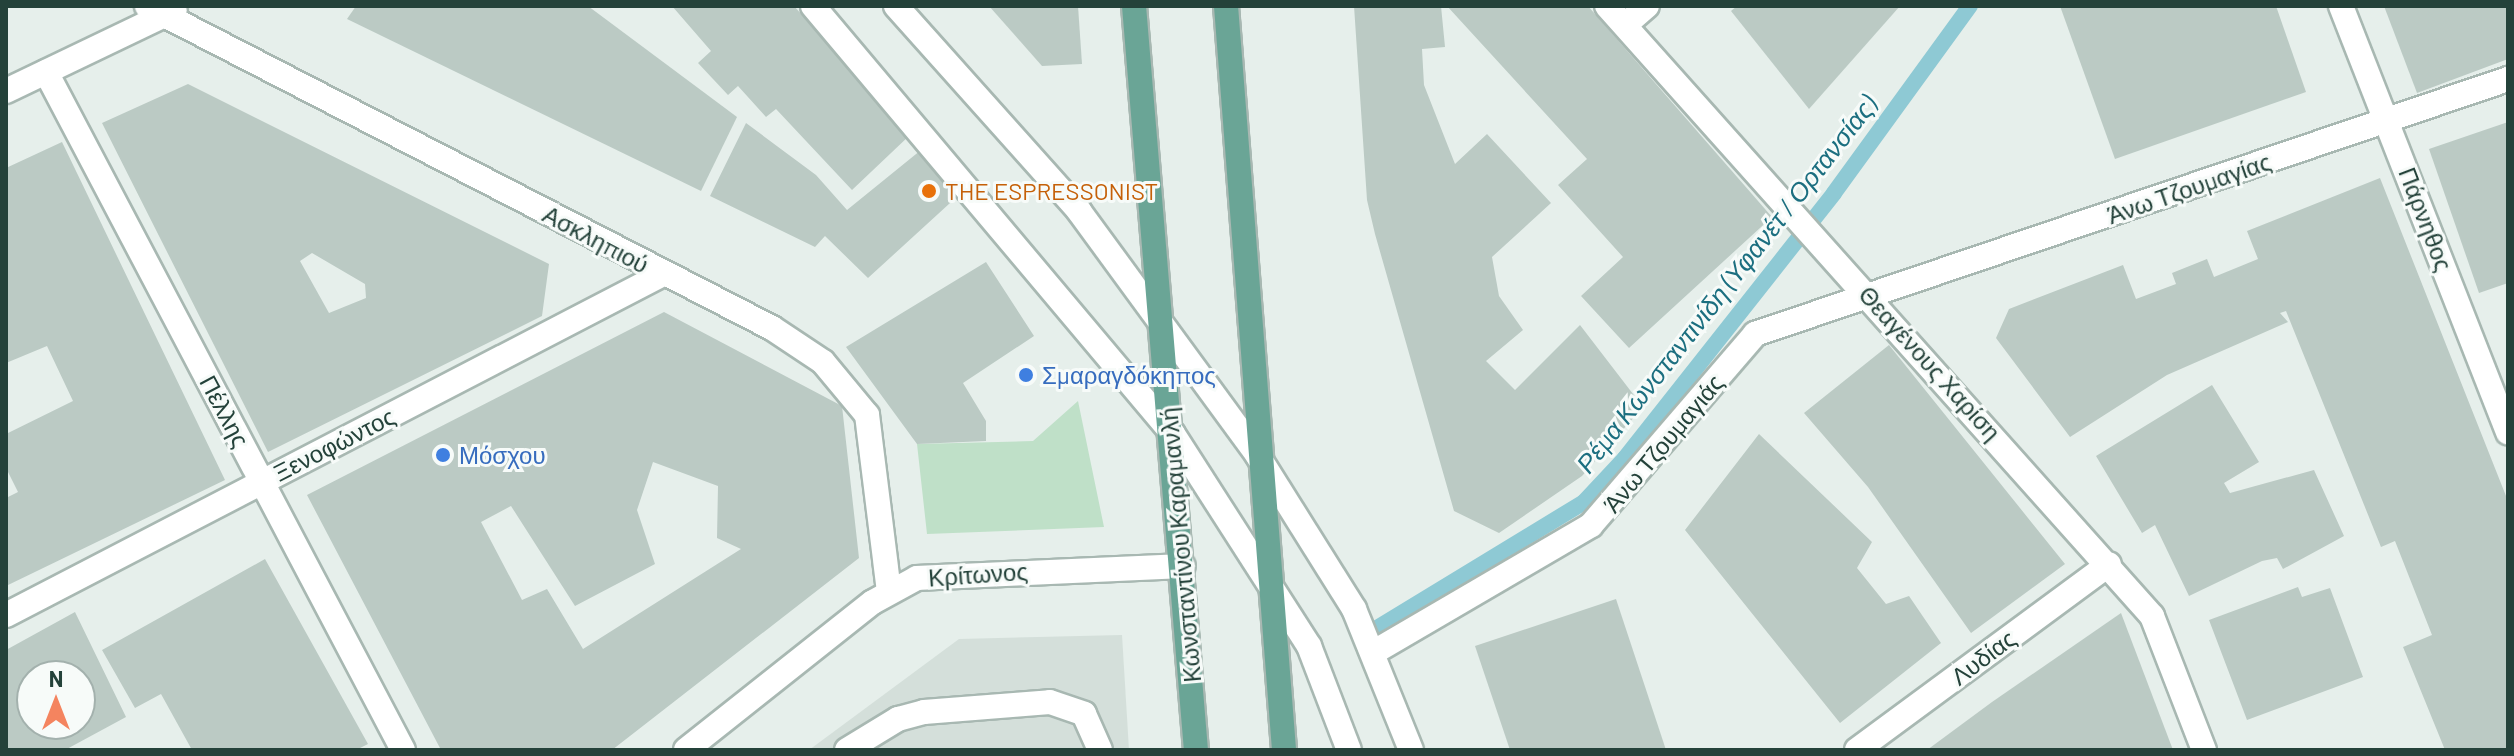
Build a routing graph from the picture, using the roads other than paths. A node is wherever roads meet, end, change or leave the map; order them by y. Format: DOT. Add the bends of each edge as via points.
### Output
graph roads {
  1 [pos="813,6"];
  2 [pos="896,6"];
  3 [pos="1134,6"];
  4 [pos="1226,6"];
  5 [pos="1607,6"];
  6 [pos="1647,6"];
  7 [pos="2341,6"];
  8 [pos="166,9"];
  9 [pos="1625,25"];
  10 [pos="46,72"];
  11 [pos="2508,79"];
  12 [pos="6,91"];
  13 [pos="2388,120"];
  14 [pos="663,274"];
  15 [pos="1870,296"];
  16 [pos="1157,313"];
  17 [pos="2508,433"];
  18 [pos="1173,434"];
  19 [pos="1258,456"];
  20 [pos="262,482"];
  21 [pos="2109,564"];
  22 [pos="1183,566"];
  23 [pos="1268,577"];
  24 [pos="889,591"];
  25 [pos="6,615"];
  26 [pos="1374,652"];
  27 [pos="395,747"];
  28 [pos="686,750"];
  29 [pos="847,750"];
  30 [pos="1100,750"];
  31 [pos="1196,750"];
  32 [pos="1284,750"];
  33 [pos="1349,750"];
  34 [pos="1411,750"];
  35 [pos="1857,750"];
  36 [pos="2204,750"];
  1 -- 18 [label="street"];
  2 -- 16 [label="street" via="1079,211"];
  3 -- 16 [label="main road, Κωνσταντίνου Καραμανλή"];
  4 -- 19 [label="main road" via="1244,181"];
  5 -- 9 [label="street, Θεαγένους Χαρίση"];
  6 -- 9 [label="street"];
  7 -- 13 [label="street, Πάρνηθος"];
  8 -- 10 [label="street"];
  8 -- 14 [label="street, Ασκληπιού"];
  9 -- 15 [label="street, Θεαγένους Χαρίση"];
  10 -- 12 [label="street"];
  10 -- 20 [label="street, Πέλλης"];
  11 -- 13 [label="street, Άνω Τζουμαγίας"];
  13 -- 15 [label="street, Άνω Τζουμαγίας"];
  13 -- 17 [label="street, Πάρνηθος"];
  14 -- 20 [label="street, Ξενοφώντος"];
  14 -- 24 [label="street, Ασκληπιού" via="793,340 854,393 873,440"];
  15 -- 21 [label="street, Θεαγένους Χαρίση"];
  15 -- 26 [label="street, Άνω Τζουμαγιάς" via="1755,334 1591,525"];
  16 -- 18 [label="main road, Κωνσταντίνου Καραμανλή"];
  16 -- 19 [label="street"];
  18 -- 22 [label="main road, Κωνσταντίνου Καραμανλή"];
  18 -- 23 [label="street"];
  19 -- 23 [label="main road"];
  19 -- 26 [label="street" via="1354,609"];
  20 -- 25 [label="street, Ξενοφώντος"];
  20 -- 27 [label="street, Πέλλης"];
  21 -- 35 [label="street, Λυδίας"];
  21 -- 36 [label="street, Θεαγένους Χαρίση" via="2152,616"];
  22 -- 24 [label="street, Κρίτωνος" via="942,573"];
  22 -- 31 [label="main road, Κωνσταντίνου Καραμανλή"];
  23 -- 32 [label="main road"];
  23 -- 33 [label="street" via="1309,646"];
  24 -- 28 [label="street, Κρίτωνος"];
  26 -- 34 [label="street"];
  29 -- 30 [label="street" via="898,719 924,712 1050,702 1084,714"];
}
